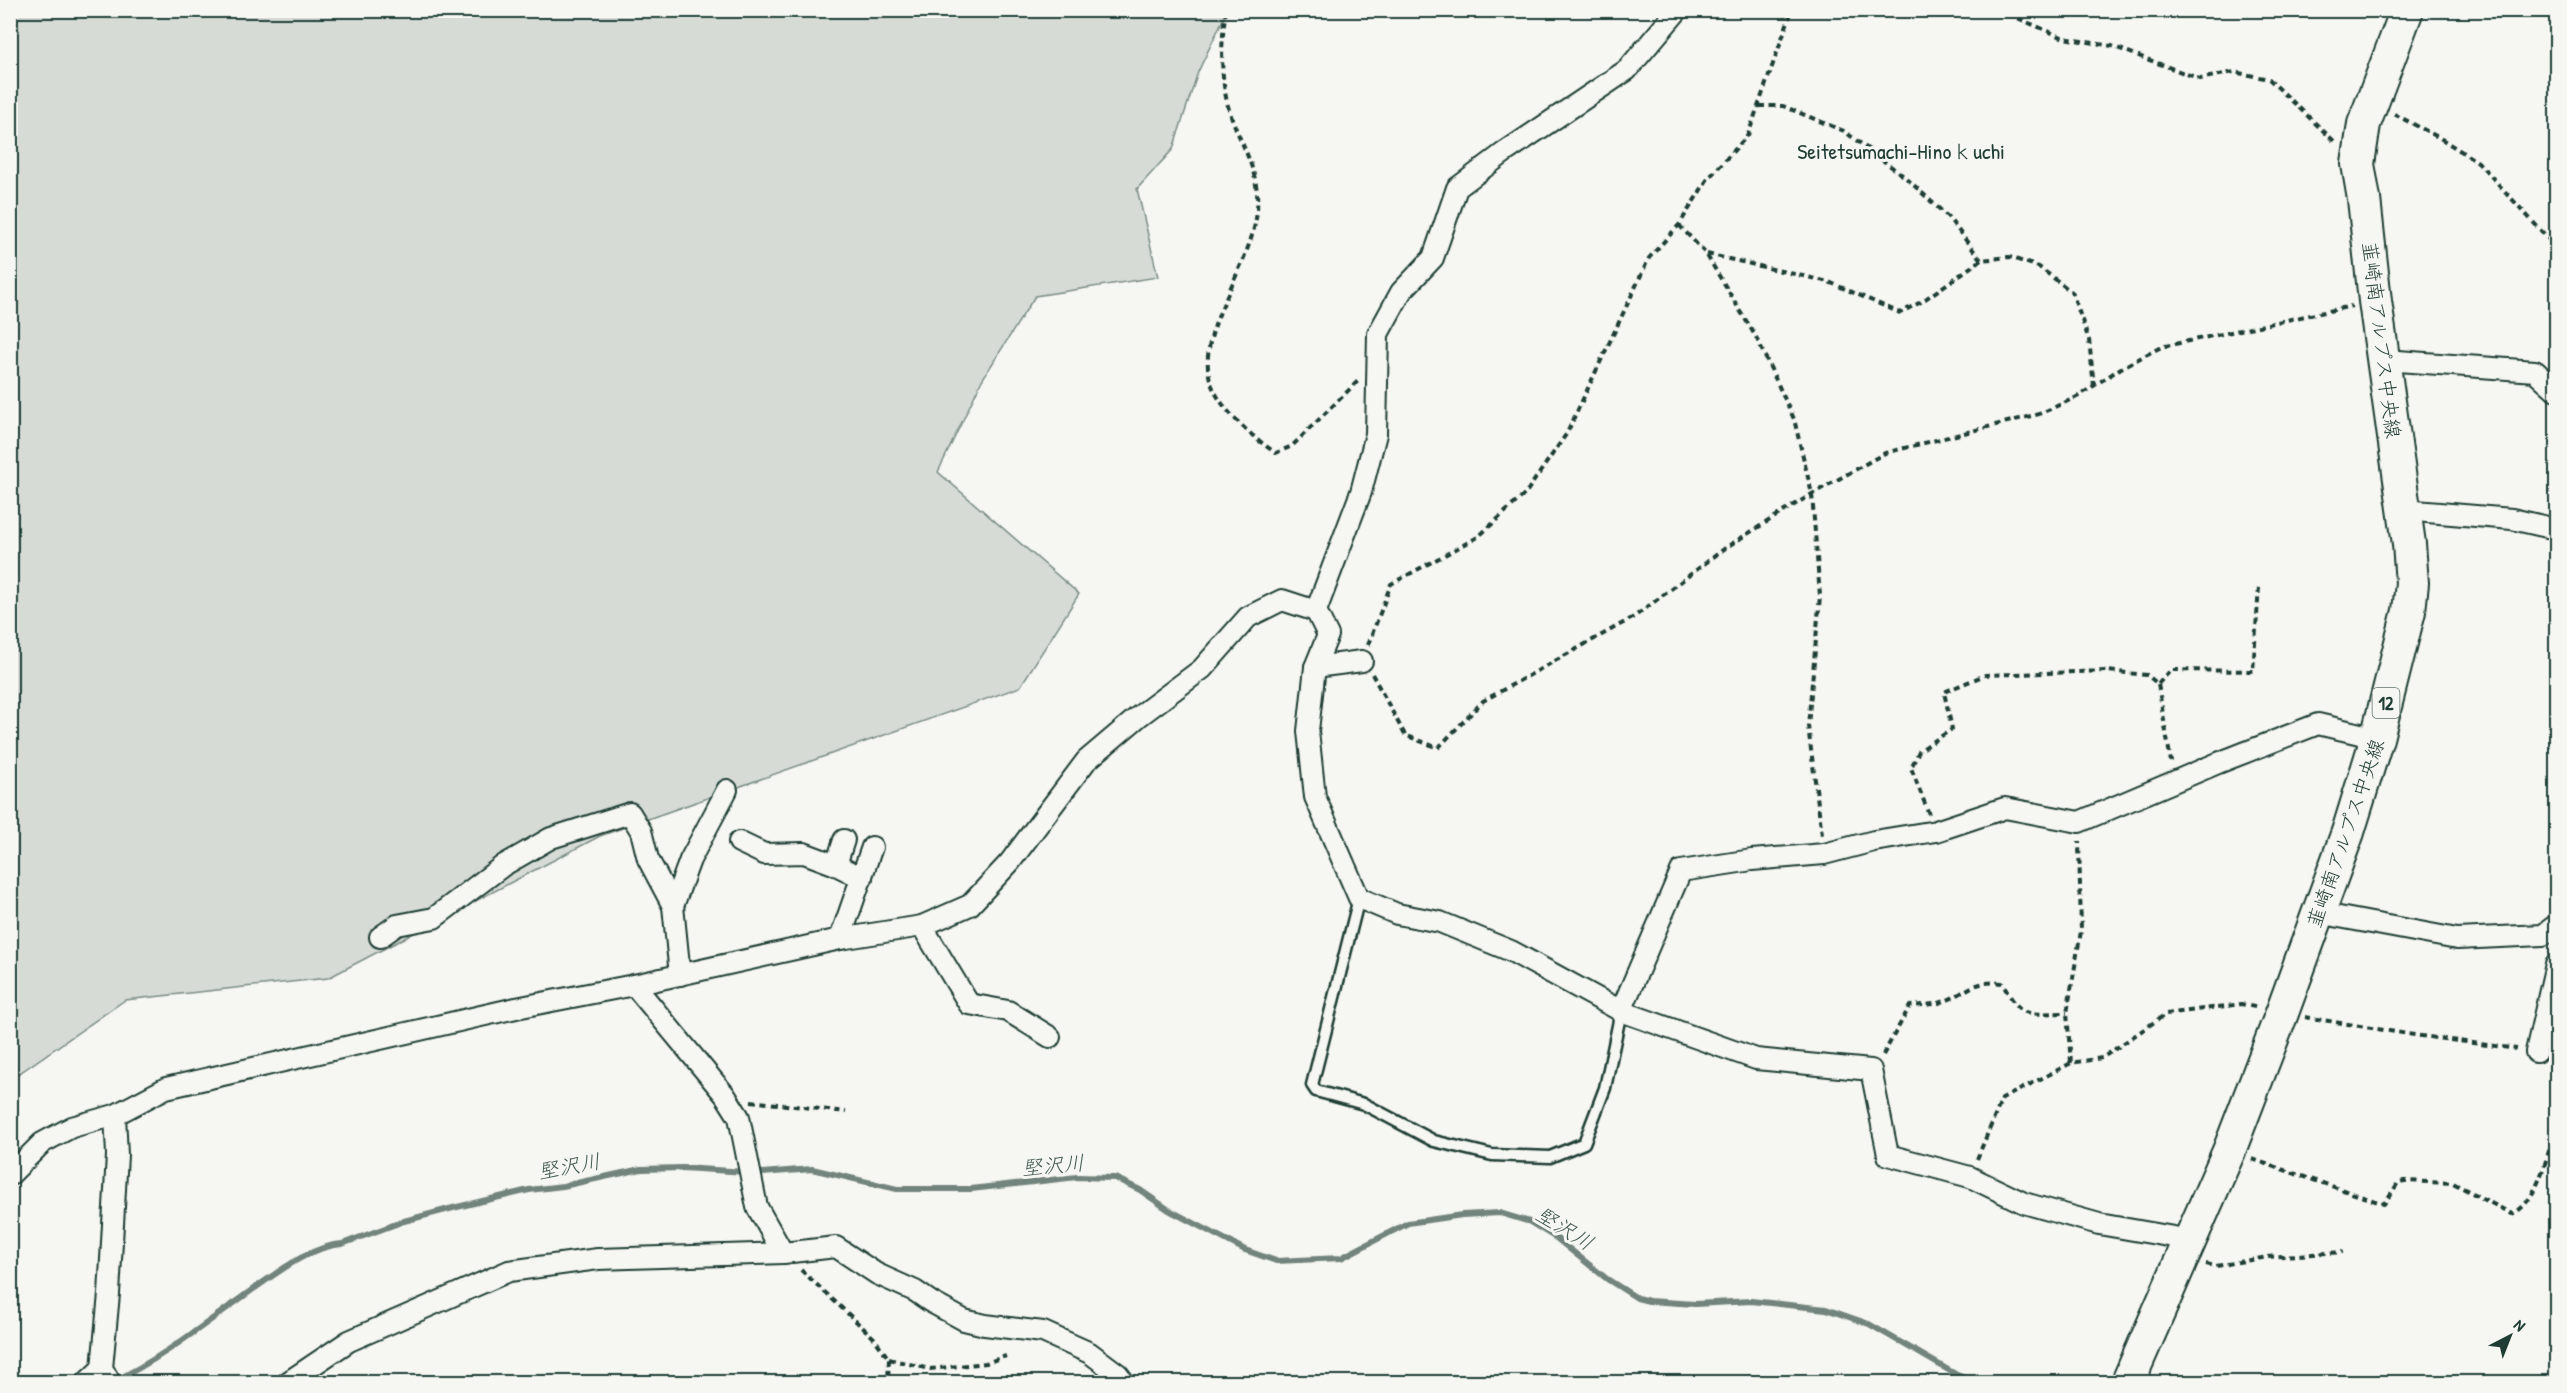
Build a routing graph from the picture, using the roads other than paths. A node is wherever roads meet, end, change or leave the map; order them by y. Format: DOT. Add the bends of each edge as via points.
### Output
graph roads {
  1 [pos="1678,10"];
  2 [pos="2407,10"];
  3 [pos="2384,360"];
  4 [pos="2556,390"];
  5 [pos="2403,510"];
  6 [pos="2556,529"];
  7 [pos="1316,611"];
  8 [pos="1362,661"];
  9 [pos="1315,667"];
  10 [pos="2377,738"];
  11 [pos="727,790"];
  12 [pos="844,840"];
  13 [pos="739,842"];
  14 [pos="872,847"];
  15 [pos="836,865"];
  16 [pos="862,878"];
  17 [pos="1359,898"];
  18 [pos="673,906"];
  19 [pos="2318,913"];
  20 [pos="2556,924"];
  21 [pos="922,926"];
  22 [pos="380,937"];
  23 [pos="840,939"];
  24 [pos="2556,964"];
  25 [pos="680,975"];
  26 [pos="634,985"];
  27 [pos="1620,1011"];
  28 [pos="1050,1037"];
  29 [pos="2536,1052"];
  30 [pos="115,1115"];
  31 [pos="10,1174"];
  32 [pos="2186,1250"];
  33 [pos="783,1253"];
  34 [pos="2131,1373"];
  35 [pos="106,1376"];
  36 [pos="87,1383"];
  37 [pos="288,1383"];
  38 [pos="1124,1383"];
  1 -- 7 [label="street" via="1627,70 1457,188 1433,258 1401,292 1378,334 1376,434 1361,492"];
  2 -- 3 [label="main road, 韮崎南アルプス中央線 / 12" via="2364,124 2358,164"];
  3 -- 4 [label="street" via="2535,371"];
  3 -- 5 [label="main road, 韮崎南アルプス中央線 / 12"];
  5 -- 6 [label="street" via="2512,519"];
  5 -- 10 [label="main road, 韮崎南アルプス中央線 / 12" via="2412,583 2409,611"];
  7 -- 9 [label="street" via="1328,634"];
  7 -- 21 [label="street" via="1282,600 1248,617 1202,669 1086,761 1010,862 970,904"];
  8 -- 9 [label="street"];
  9 -- 17 [label="street" via="1308,731 1315,797"];
  10 -- 19 [label="main road, 韮崎南アルプス中央線 / 12"];
  10 -- 27 [label="street" via="2318,724 2079,822 2005,808 1936,831 1824,854 1681,871"];
  11 -- 18 [label="street" via="690,860"];
  12 -- 15 [label="street"];
  13 -- 15 [label="street" via="764,854 804,853"];
  14 -- 16 [label="street"];
  15 -- 16 [label="street"];
  16 -- 23 [label="street"];
  17 -- 27 [label="street" via="1397,914 1440,922 1511,951"];
  17 -- 27 [label="lane" via="1312,1085 1316,1091 1364,1104 1434,1141 1492,1155 1550,1157 1584,1143 1605,1088"];
  18 -- 22 [label="street" via="630,813 551,838 504,865 434,918 397,925"];
  18 -- 25 [label="street"];
  19 -- 20 [label="street" via="2457,939 2543,935"];
  19 -- 32 [label="main road, 韮崎南アルプス中央線 / 12" via="2229,1151"];
  21 -- 23 [label="street"];
  21 -- 28 [label="street" via="969,1004 1008,1011"];
  23 -- 25 [label="street"];
  24 -- 29 [label="street"];
  25 -- 26 [label="street"];
  26 -- 30 [label="street" via="166,1088"];
  26 -- 33 [label="street" via="739,1117 757,1206"];
  27 -- 32 [label="street" via="1756,1059 1871,1070 1888,1155 1970,1177 2024,1203"];
  30 -- 31 [label="street" via="72,1126 42,1143"];
  30 -- 35 [label="street" via="116,1178"];
  32 -- 34 [label="main road, 韮崎南アルプス中央線 / 12"];
  33 -- 37 [label="street" via="598,1259 509,1271 349,1341"];
  33 -- 38 [label="street" via="836,1247 877,1274 964,1320 1043,1332 1090,1353"];
  35 -- 36 [label="street"];
}
